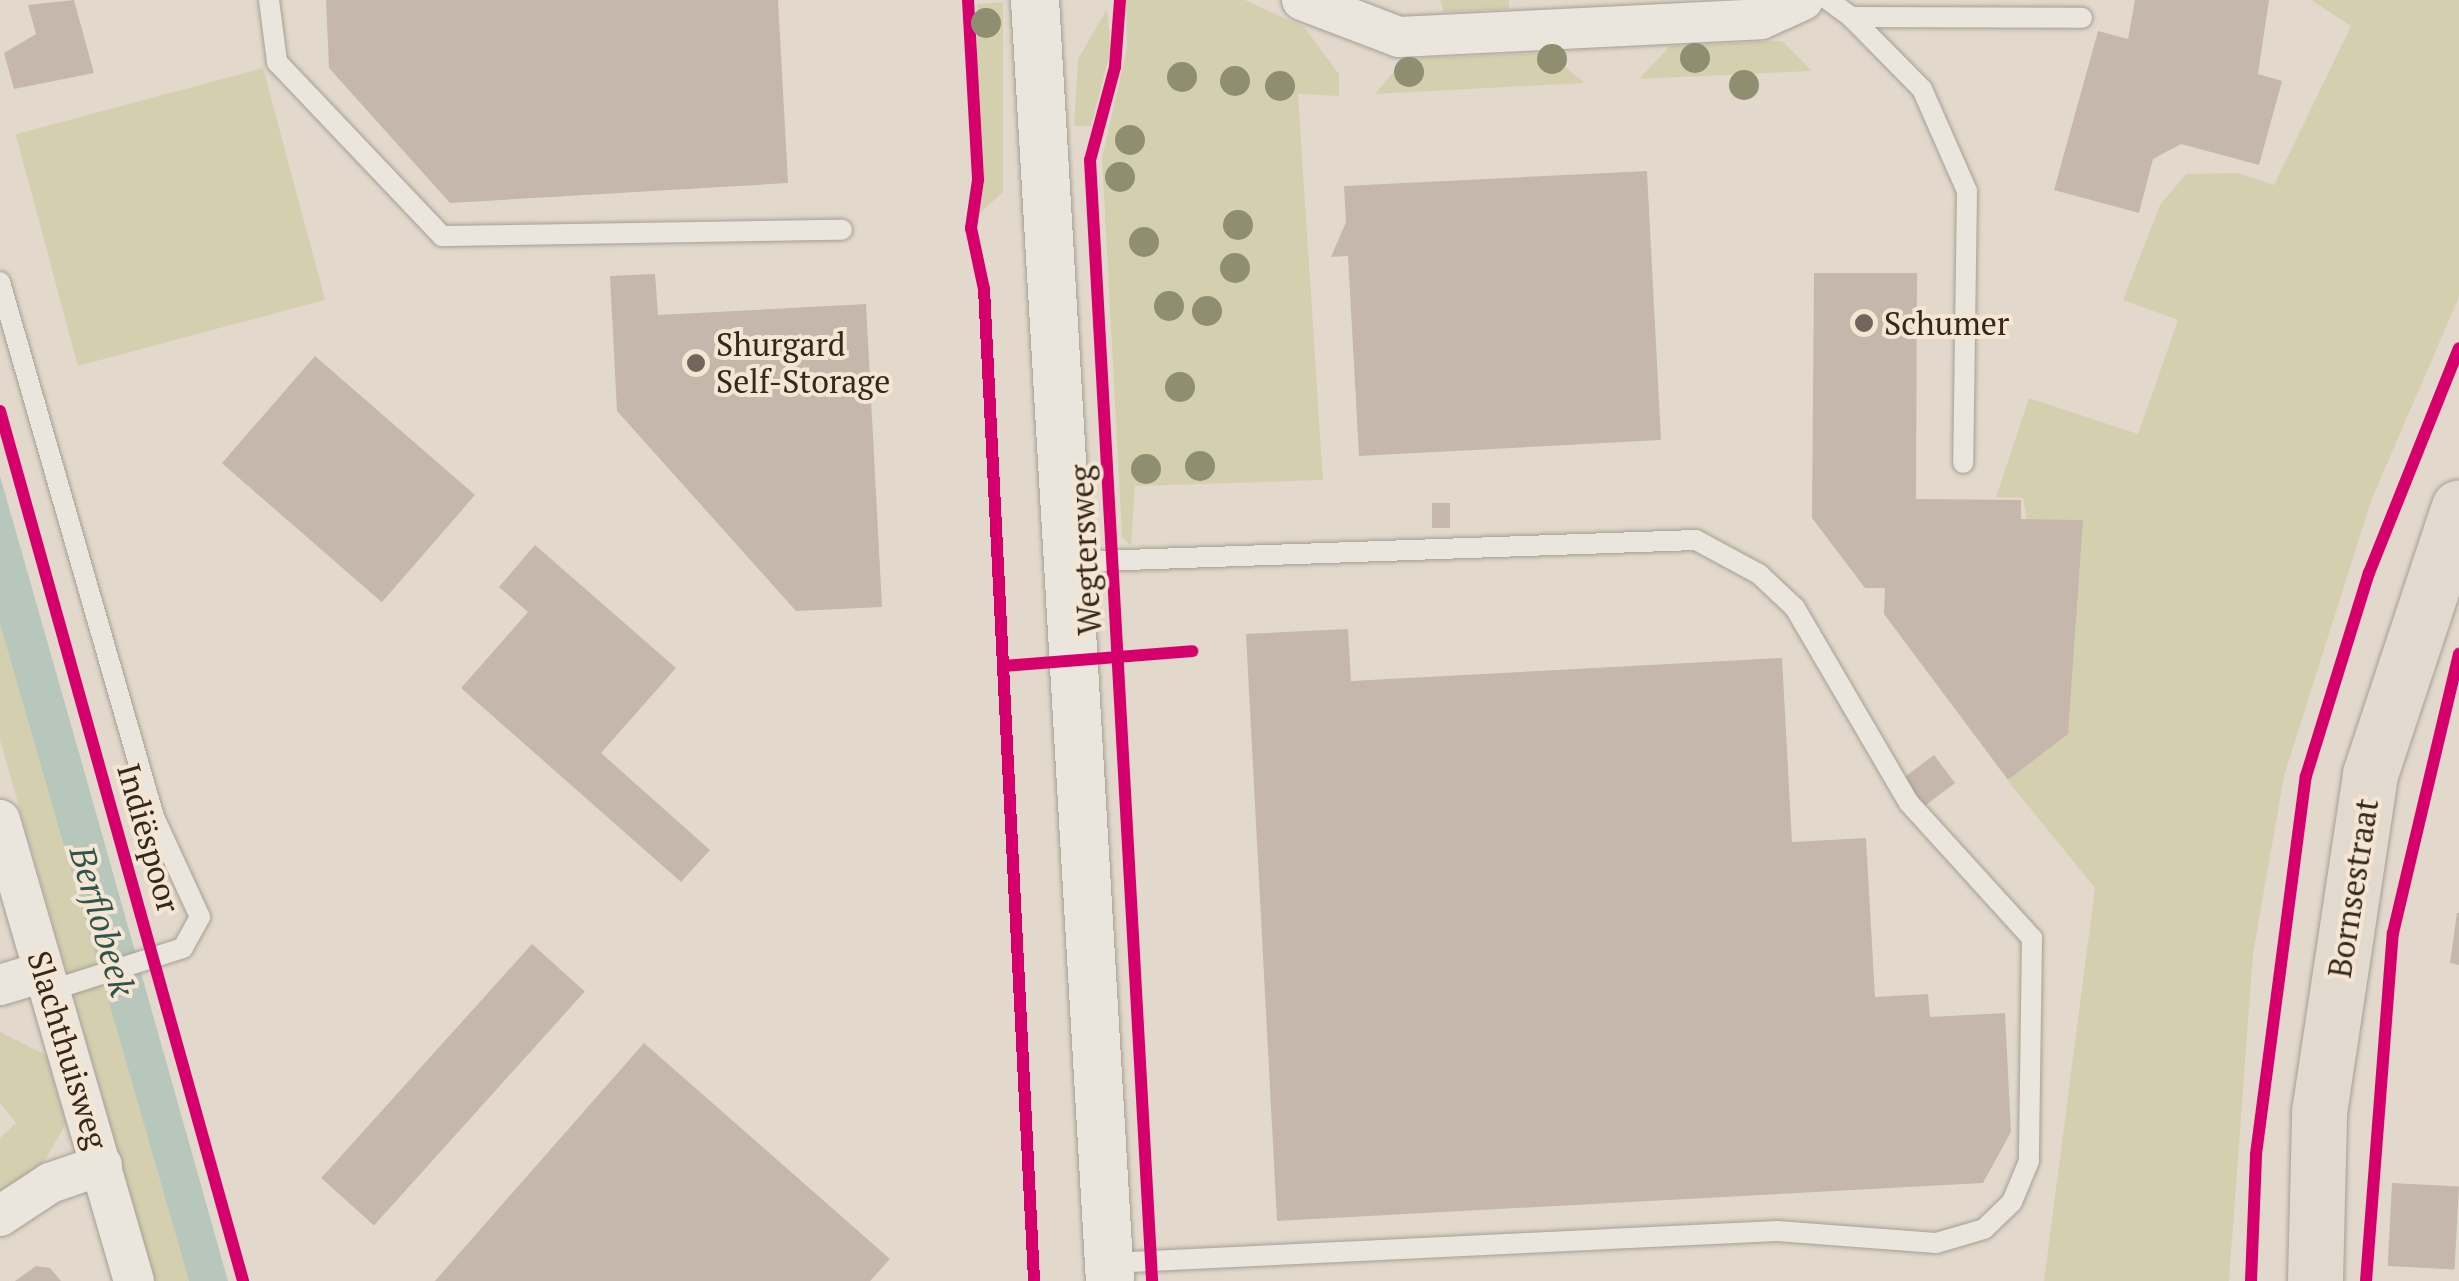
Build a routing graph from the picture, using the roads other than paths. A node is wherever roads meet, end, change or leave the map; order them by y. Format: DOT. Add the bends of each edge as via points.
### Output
graph roads {
  1 [pos="269,0"];
  2 [pos="1035,0"];
  3 [pos="1302,0"];
  4 [pos="1803,0"];
  5 [pos="1828,0"];
  6 [pos="1851,17"];
  7 [pos="2082,18"];
  8 [pos="842,230"];
  9 [pos="0,282"];
  10 [pos="1963,463"];
  11 [pos="2454,532"];
  12 [pos="1062,562"];
  13 [pos="0,820"];
  14 [pos="46,981"];
  15 [pos="0,985"];
  16 [pos="102,1165"];
  17 [pos="0,1216"];
  18 [pos="1109,1272"];
  19 [pos="134,1281"];
  20 [pos="2315,1281"];
  1 -- 8 [label="lane" via="277,62 442,236"];
  2 -- 12 [label="street, Wegtersweg"];
  3 -- 4 [label="street" via="1398,37 1761,18"];
  5 -- 6 [label="lane"];
  6 -- 7 [label="lane"];
  6 -- 10 [label="lane" via="1922,89 1967,191"];
  9 -- 14 [label="lane" via="154,817 198,898 195,938 91,977"];
  11 -- 20 [label="main road, Bornsestraat" via="2370,774 2319,1112"];
  12 -- 18 [label="street, Wegtersweg"];
  12 -- 18 [label="lane" via="1696,540 1759,574 1795,608 1909,803 2032,938 2029,1160 2012,1202 1984,1229 1936,1243 1777,1231"];
  13 -- 14 [label="street, Slachthuisweg"];
  14 -- 15 [label="street"];
  14 -- 16 [label="street, Slachthuisweg"];
  16 -- 17 [label="street" via="50,1183"];
  16 -- 19 [label="street, Slachthuisweg"];
}
